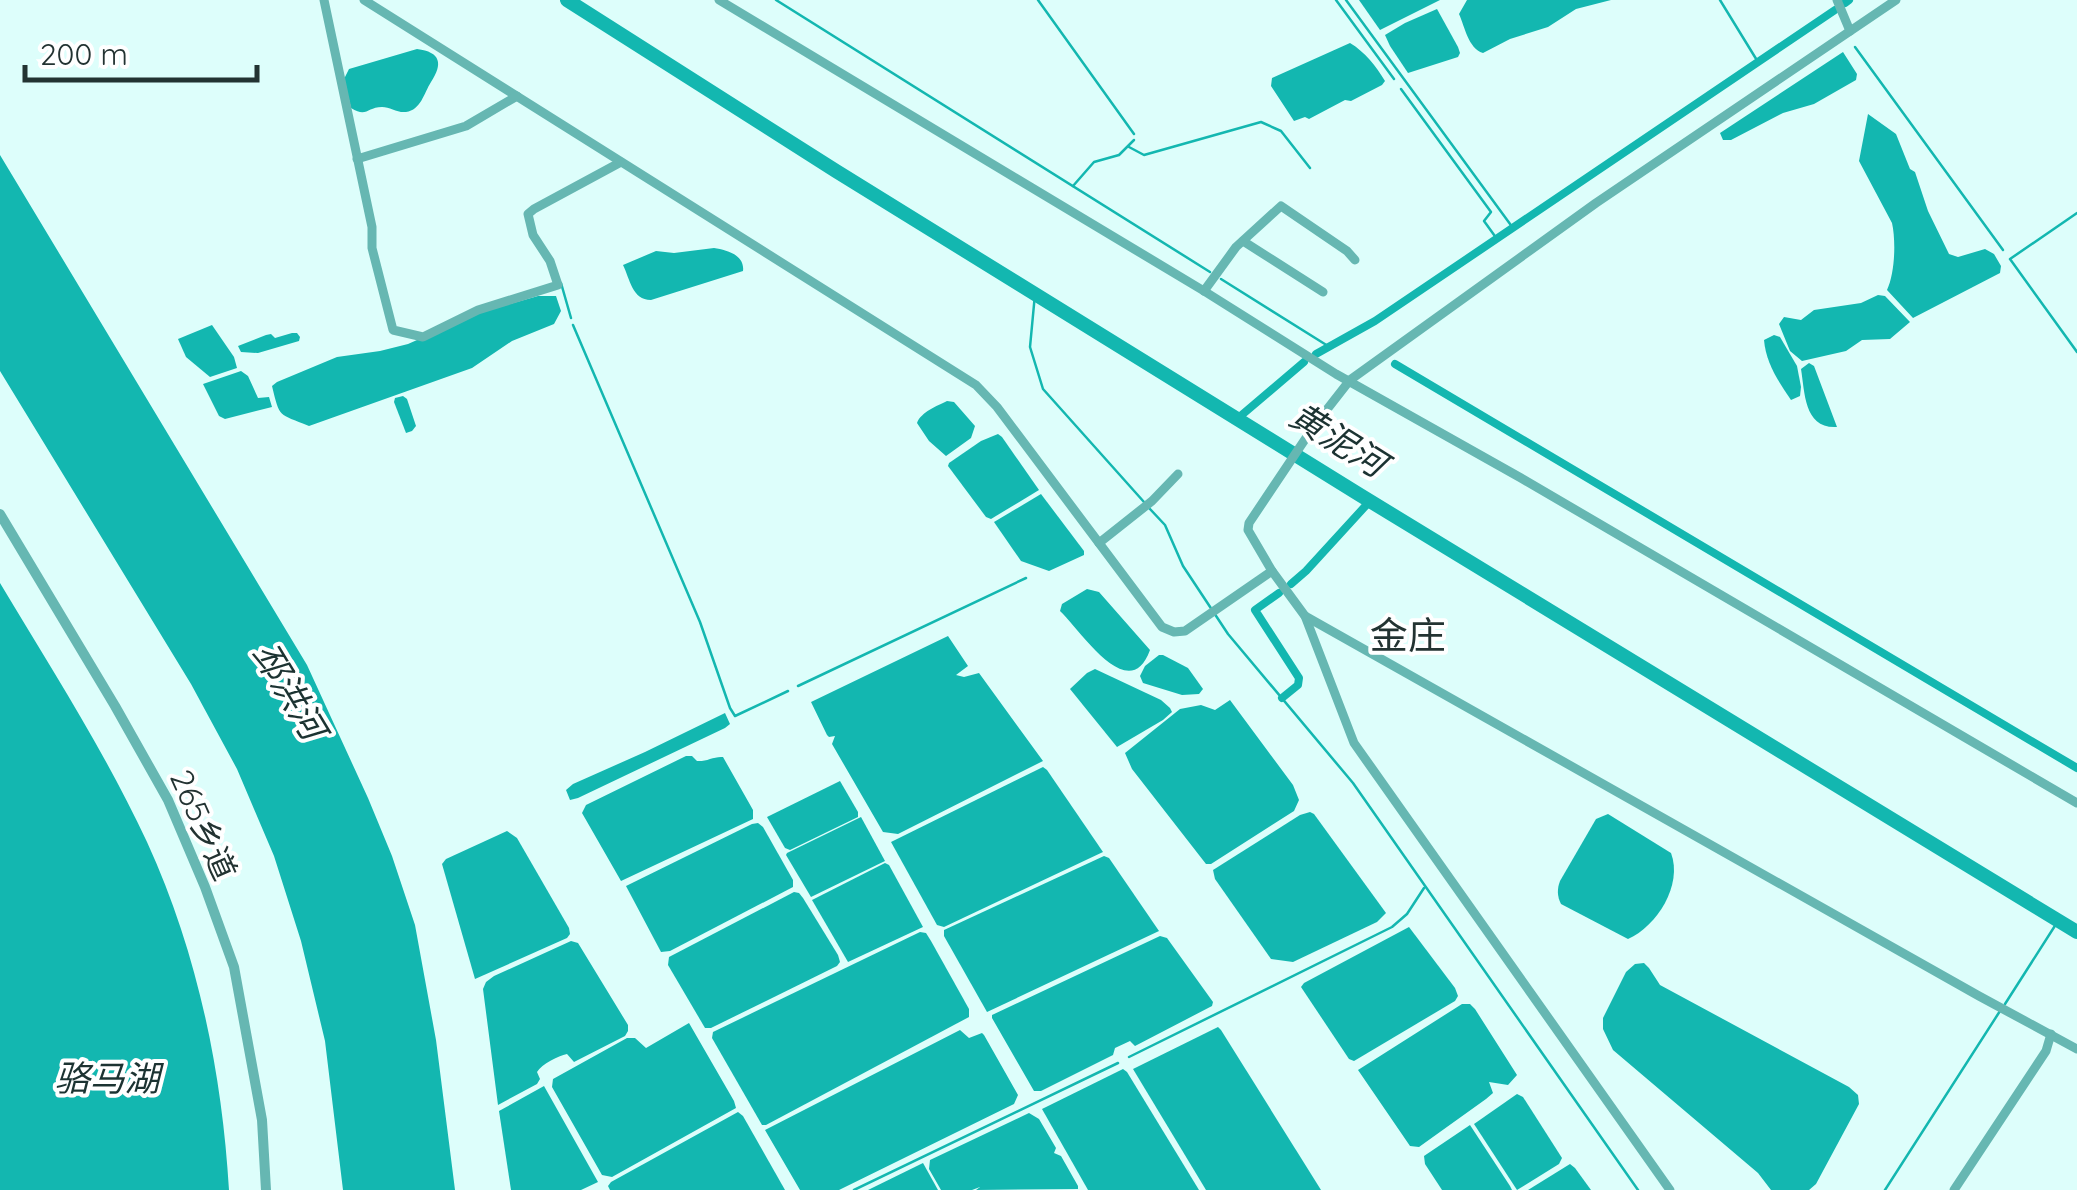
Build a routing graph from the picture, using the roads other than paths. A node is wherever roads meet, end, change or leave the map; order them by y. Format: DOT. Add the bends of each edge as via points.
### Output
graph roads {
  1 [pos="324,0"];
  2 [pos="364,0"];
  3 [pos="719,0"];
  4 [pos="1838,0"];
  5 [pos="1896,0"];
  6 [pos="1850,31"];
  7 [pos="517,96"];
  8 [pos="357,159"];
  9 [pos="621,162"];
  10 [pos="1243,241"];
  11 [pos="1356,260"];
  12 [pos="1204,291"];
  13 [pos="1323,292"];
  14 [pos="1350,380"];
  15 [pos="1178,474"];
  16 [pos="0,514"];
  17 [pos="1099,543"];
  18 [pos="1272,571"];
  19 [pos="1305,616"];
  20 [pos="2077,803"];
  21 [pos="2051,1034"];
  22 [pos="2077,1048"];
  23 [pos="266,1190"];
  24 [pos="1670,1190"];
  25 [pos="1954,1190"];
  1 -- 8 [label="street"];
  2 -- 7 [label="street"];
  3 -- 12 [label="street"];
  4 -- 6 [label="street"];
  5 -- 6 [label="street"];
  6 -- 14 [label="street"];
  7 -- 8 [label="street" via="466,126"];
  7 -- 9 [label="street"];
  8 -- 9 [label="street" via="393,330 423,337 478,310 558,285 528,214"];
  9 -- 17 [label="street" via="976,385"];
  10 -- 11 [label="street" via="1281,206"];
  10 -- 12 [label="street"];
  10 -- 13 [label="street"];
  12 -- 14 [label="street"];
  14 -- 18 [label="street" via="1249,523"];
  14 -- 20 [label="street"];
  15 -- 17 [label="street"];
  16 -- 23 [label="street, 265乡道" via="168,800 205,887 234,966 262,1120"];
  17 -- 18 [label="street" via="1162,627 1174,632 1197,625"];
  18 -- 19 [label="street"];
  19 -- 21 [label="street"];
  19 -- 24 [label="street" via="1354,743"];
  21 -- 22 [label="street"];
  21 -- 25 [label="street" via="2046,1052"];
}
